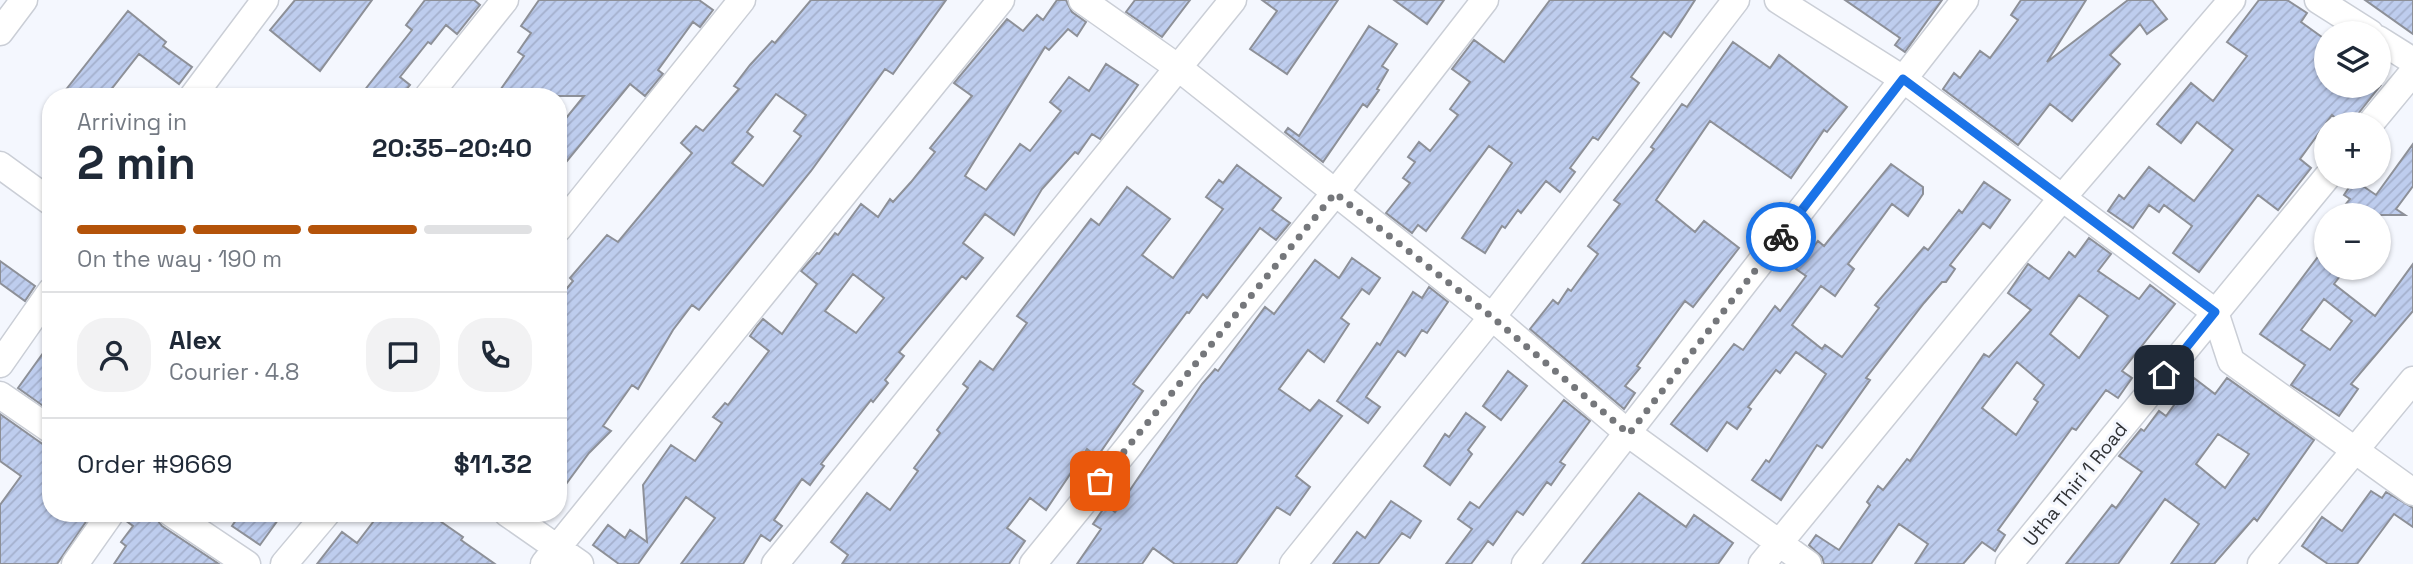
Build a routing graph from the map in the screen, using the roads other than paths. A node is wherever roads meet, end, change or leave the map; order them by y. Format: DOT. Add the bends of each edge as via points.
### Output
graph roads {
  1 [pos="24,0"];
  2 [pos="265,0"];
  3 [pos="505,0"];
  4 [pos="742,0"];
  5 [pos="1001,0"];
  6 [pos="1082,0"];
  7 [pos="1233,0"];
  8 [pos="1485,0"];
  9 [pos="1736,0"];
  10 [pos="1778,0"];
  11 [pos="1965,0"];
  12 [pos="2232,0"];
  13 [pos="2318,0"];
  14 [pos="2351,21"];
  15 [pos="0,32"];
  16 [pos="2391,47"];
  17 [pos="2413,61"];
  18 [pos="1180,69"];
  19 [pos="2413,72"];
  20 [pos="1903,79"];
  21 [pos="199,88"];
  22 [pos="434,88"];
  23 [pos="2380,112"];
  24 [pos="0,164"];
  25 [pos="2317,189"];
  26 [pos="1335,193"];
  27 [pos="42,195"];
  28 [pos="2062,198"];
  29 [pos="567,218"];
  30 [pos="42,304"];
  31 [pos="2215,312"];
  32 [pos="1492,317"];
  33 [pos="0,364"];
  34 [pos="2413,380"];
  35 [pos="0,395"];
  36 [pos="42,424"];
  37 [pos="1629,434"];
  38 [pos="2354,452"];
  39 [pos="2413,492"];
  40 [pos="105,522"];
  41 [pos="184,522"];
  42 [pos="319,522"];
  43 [pos="516,522"];
  44 [pos="1770,554"];
  45 [pos="551,556"];
  46 [pos="75,564"];
  47 [pos="247,564"];
  48 [pos="284,564"];
  49 [pos="580,564"];
  50 [pos="775,564"];
  51 [pos="1033,564"];
  52 [pos="1293,564"];
  53 [pos="1525,564"];
  54 [pos="1808,564"];
  55 [pos="2010,564"];
  56 [pos="2261,564"];
  1 -- 15 [label="street"];
  2 -- 21 [label="street"];
  3 -- 22 [label="street"];
  4 -- 29 [label="street"];
  5 -- 45 [label="street"];
  6 -- 18 [label="street"];
  7 -- 18 [label="street"];
  8 -- 26 [label="street"];
  9 -- 32 [label="street"];
  10 -- 20 [label="street"];
  11 -- 20 [label="street"];
  12 -- 28 [label="street"];
  13 -- 14 [label="street"];
  16 -- 17 [label="street"];
  18 -- 26 [label="street"];
  18 -- 50 [label="street"];
  19 -- 23 [label="street"];
  20 -- 28 [label="street"];
  20 -- 37 [label="street"];
  24 -- 27 [label="street"];
  25 -- 31 [label="street, Utha Thiri 1 Road"];
  26 -- 32 [label="street"];
  26 -- 51 [label="street"];
  28 -- 31 [label="street"];
  28 -- 44 [label="street"];
  30 -- 33 [label="street"];
  31 -- 38 [label="street" via="2231,361"];
  31 -- 55 [label="street, Utha Thiri 1 Road"];
  32 -- 37 [label="street"];
  32 -- 52 [label="street"];
  34 -- 38 [label="street"];
  35 -- 36 [label="street"];
  37 -- 44 [label="street"];
  37 -- 53 [label="street"];
  38 -- 39 [label="street"];
  38 -- 56 [label="street"];
  40 -- 46 [label="street"];
  41 -- 47 [label="street"];
  42 -- 48 [label="street"];
  43 -- 45 [label="street"];
  44 -- 54 [label="street"];
  45 -- 49 [label="street"];
}
